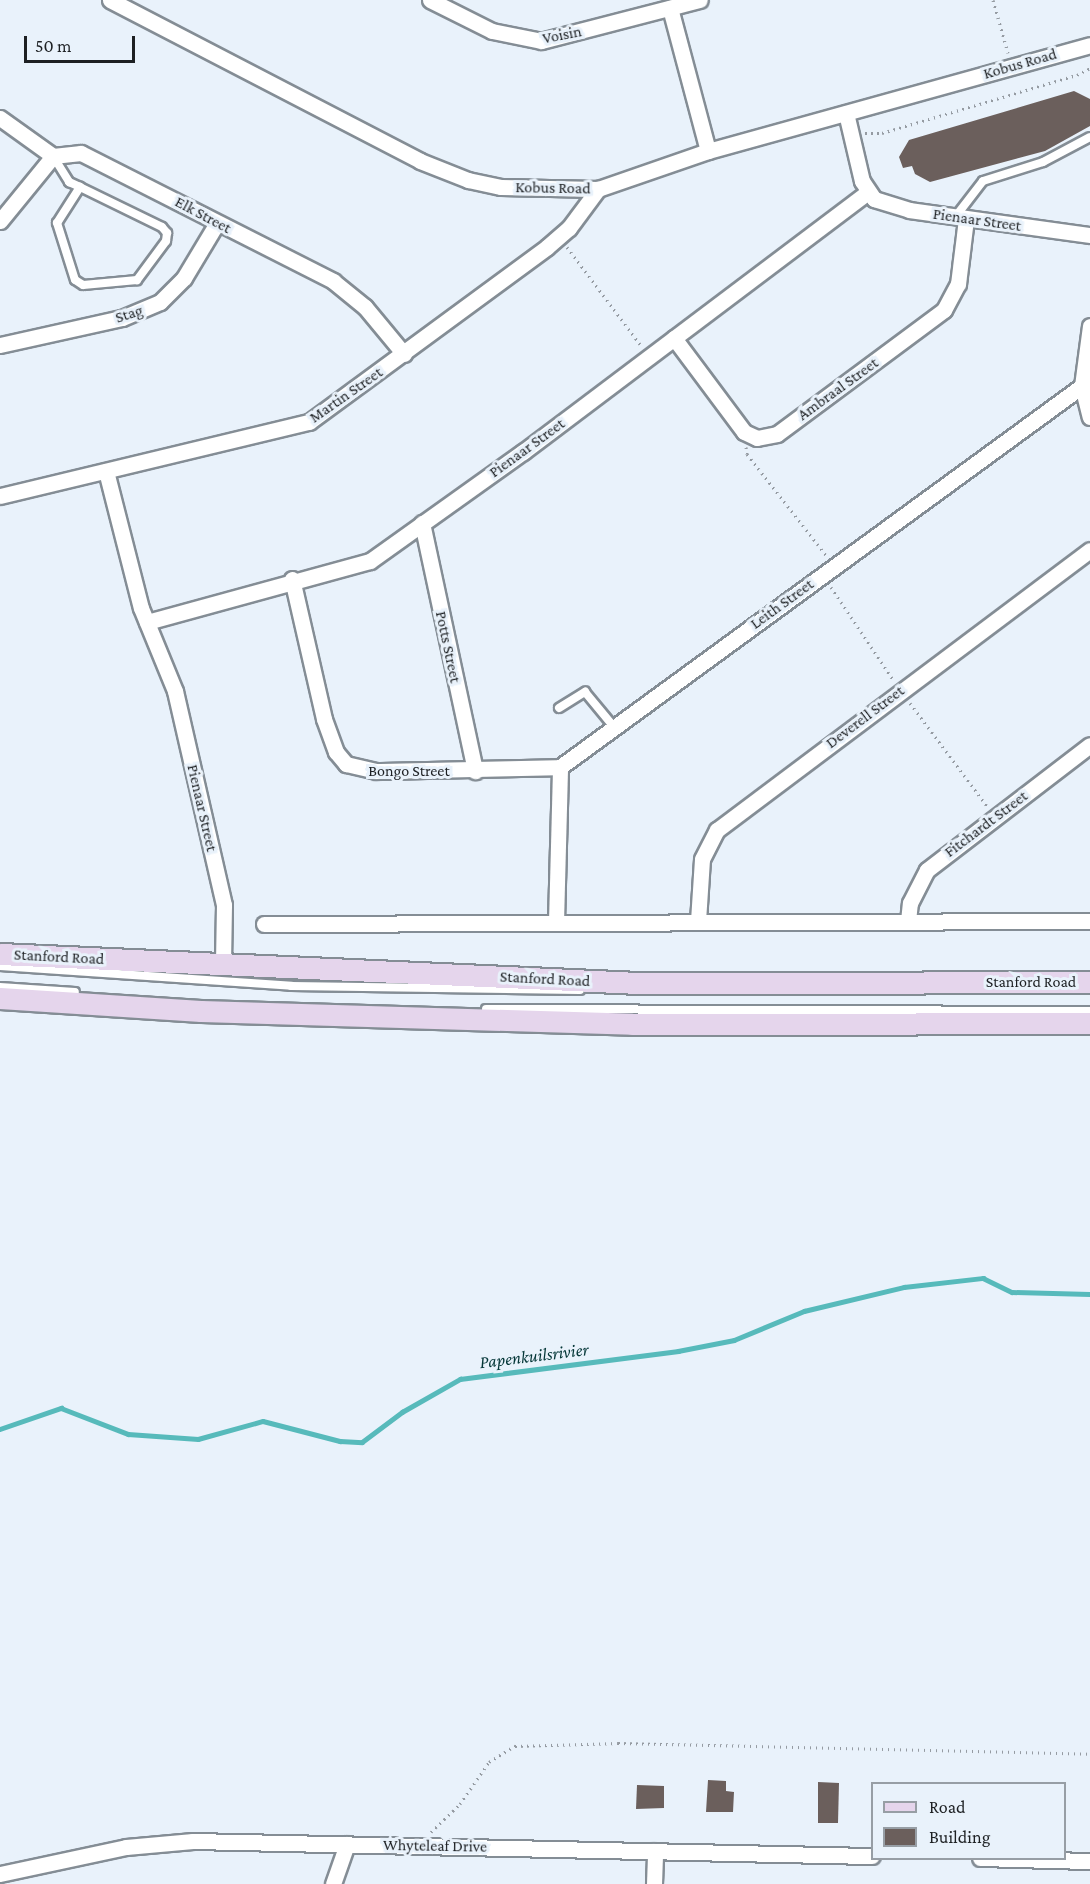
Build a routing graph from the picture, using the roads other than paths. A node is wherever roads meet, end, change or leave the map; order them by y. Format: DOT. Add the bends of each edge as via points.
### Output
graph roads {
  1 [pos="110,0"];
  2 [pos="430,0"];
  3 [pos="700,0"];
  4 [pos="670,8"];
  5 [pos="1090,45"];
  6 [pos="846,112"];
  7 [pos="0,118"];
  8 [pos="1090,136"];
  9 [pos="708,151"];
  10 [pos="53,156"];
  11 [pos="80,187"];
  12 [pos="598,189"];
  13 [pos="867,193"];
  14 [pos="961,218"];
  15 [pos="0,221"];
  16 [pos="217,223"];
  17 [pos="1090,236"];
  18 [pos="1090,326"];
  19 [pos="674,338"];
  20 [pos="0,345"];
  21 [pos="404,354"];
  22 [pos="1082,386"];
  23 [pos="1090,417"];
  24 [pos="106,471"];
  25 [pos="0,496"];
  26 [pos="422,523"];
  27 [pos="1090,550"];
  28 [pos="292,579"];
  29 [pos="147,622"];
  30 [pos="559,708"];
  31 [pos="614,728"];
  32 [pos="1090,745"];
  33 [pos="560,767"];
  34 [pos="475,771"];
  35 [pos="698,921"];
  36 [pos="908,921"];
  37 [pos="1090,921"];
  38 [pos="556,922"];
  39 [pos="264,924"];
  40 [pos="0,954"];
  41 [pos="223,965"];
  42 [pos="0,966"];
  43 [pos="1090,982"];
  44 [pos="0,987"];
  45 [pos="1090,990"];
  46 [pos="0,998"];
  47 [pos="1090,1011"];
  48 [pos="1090,1023"];
  49 [pos="347,1844"];
  50 [pos="655,1851"];
  51 [pos="871,1856"];
  52 [pos="1053,1860"];
  53 [pos="1090,1861"];
  54 [pos="0,1874"];
  55 [pos="333,1884"];
  56 [pos="654,1884"];
  1 -- 12 [label="street, Kobus Road" via="444,171 501,187"];
  2 -- 4 [label="street, Voisin" via="492,31 542,41"];
  3 -- 4 [label="street, Voisin"];
  4 -- 9 [label="street"];
  5 -- 6 [label="street, Kobus Road"];
  6 -- 9 [label="street, Kobus Road"];
  6 -- 13 [label="street"];
  7 -- 10 [label="street"];
  8 -- 14 [label="lane" via="1043,162 983,181"];
  9 -- 12 [label="street, Kobus Road"];
  10 -- 11 [label="lane" via="69,182"];
  10 -- 15 [label="street"];
  10 -- 16 [label="street, Elk Street" via="81,153 98,159"];
  11 -- 11 [label="lane" via="167,233 166,241 137,280 83,285 75,280 57,223"];
  12 -- 21 [label="street, Martin Street" via="560,237"];
  13 -- 14 [label="street, Pienaar Street" via="909,210"];
  13 -- 19 [label="street, Pienaar Street"];
  14 -- 17 [label="street, Pienaar Street"];
  14 -- 19 [label="street, Ambraal Street" via="958,284 944,310 777,434 757,438 744,432"];
  16 -- 20 [label="street, Stag" via="184,278 160,302 123,318"];
  16 -- 21 [label="street, Elk Street" via="346,290"];
  18 -- 22 [label="street"];
  19 -- 26 [label="street, Pienaar Street"];
  21 -- 24 [label="street, Martin Street" via="303,424"];
  22 -- 23 [label="street"];
  22 -- 31 [label="street, Leith Street"];
  24 -- 25 [label="street, Martin Street"];
  24 -- 29 [label="street, Pienaar Street"];
  26 -- 28 [label="street, Pienaar Street" via="370,561"];
  26 -- 34 [label="street, Potts Street"];
  27 -- 35 [label="street, Deverell Street" via="717,830 702,859"];
  28 -- 29 [label="street, Pienaar Street"];
  28 -- 34 [label="street, Bongo Street" via="324,719 339,759 358,770"];
  29 -- 41 [label="street, Pienaar Street" via="175,691 224,905"];
  30 -- 31 [label="lane" via="585,692"];
  31 -- 33 [label="street, Leith Street"];
  32 -- 36 [label="street, Fitchardt Street" via="927,870 910,903"];
  33 -- 34 [label="street, Bongo Street"];
  33 -- 38 [label="street"];
  35 -- 36 [label="street"];
  35 -- 38 [label="street"];
  36 -- 37 [label="street"];
  38 -- 39 [label="street"];
  40 -- 41 [label="main road, Stanford Road"];
  41 -- 43 [label="main road, Stanford Road" via="638,983"];
  42 -- 45 [label="lane" via="291,986 498,991"];
  44 -- 47 [label="lane" via="181,1000 434,1009"];
  46 -- 48 [label="main road" via="201,1011 632,1024"];
  49 -- 50 [label="street, Whyteleaf Drive"];
  49 -- 54 [label="street, Whyteleaf Drive" via="151,1844"];
  49 -- 55 [label="street"];
  50 -- 51 [label="street, Whyteleaf Drive"];
  50 -- 56 [label="street"];
  52 -- 53 [label="street"];
}
